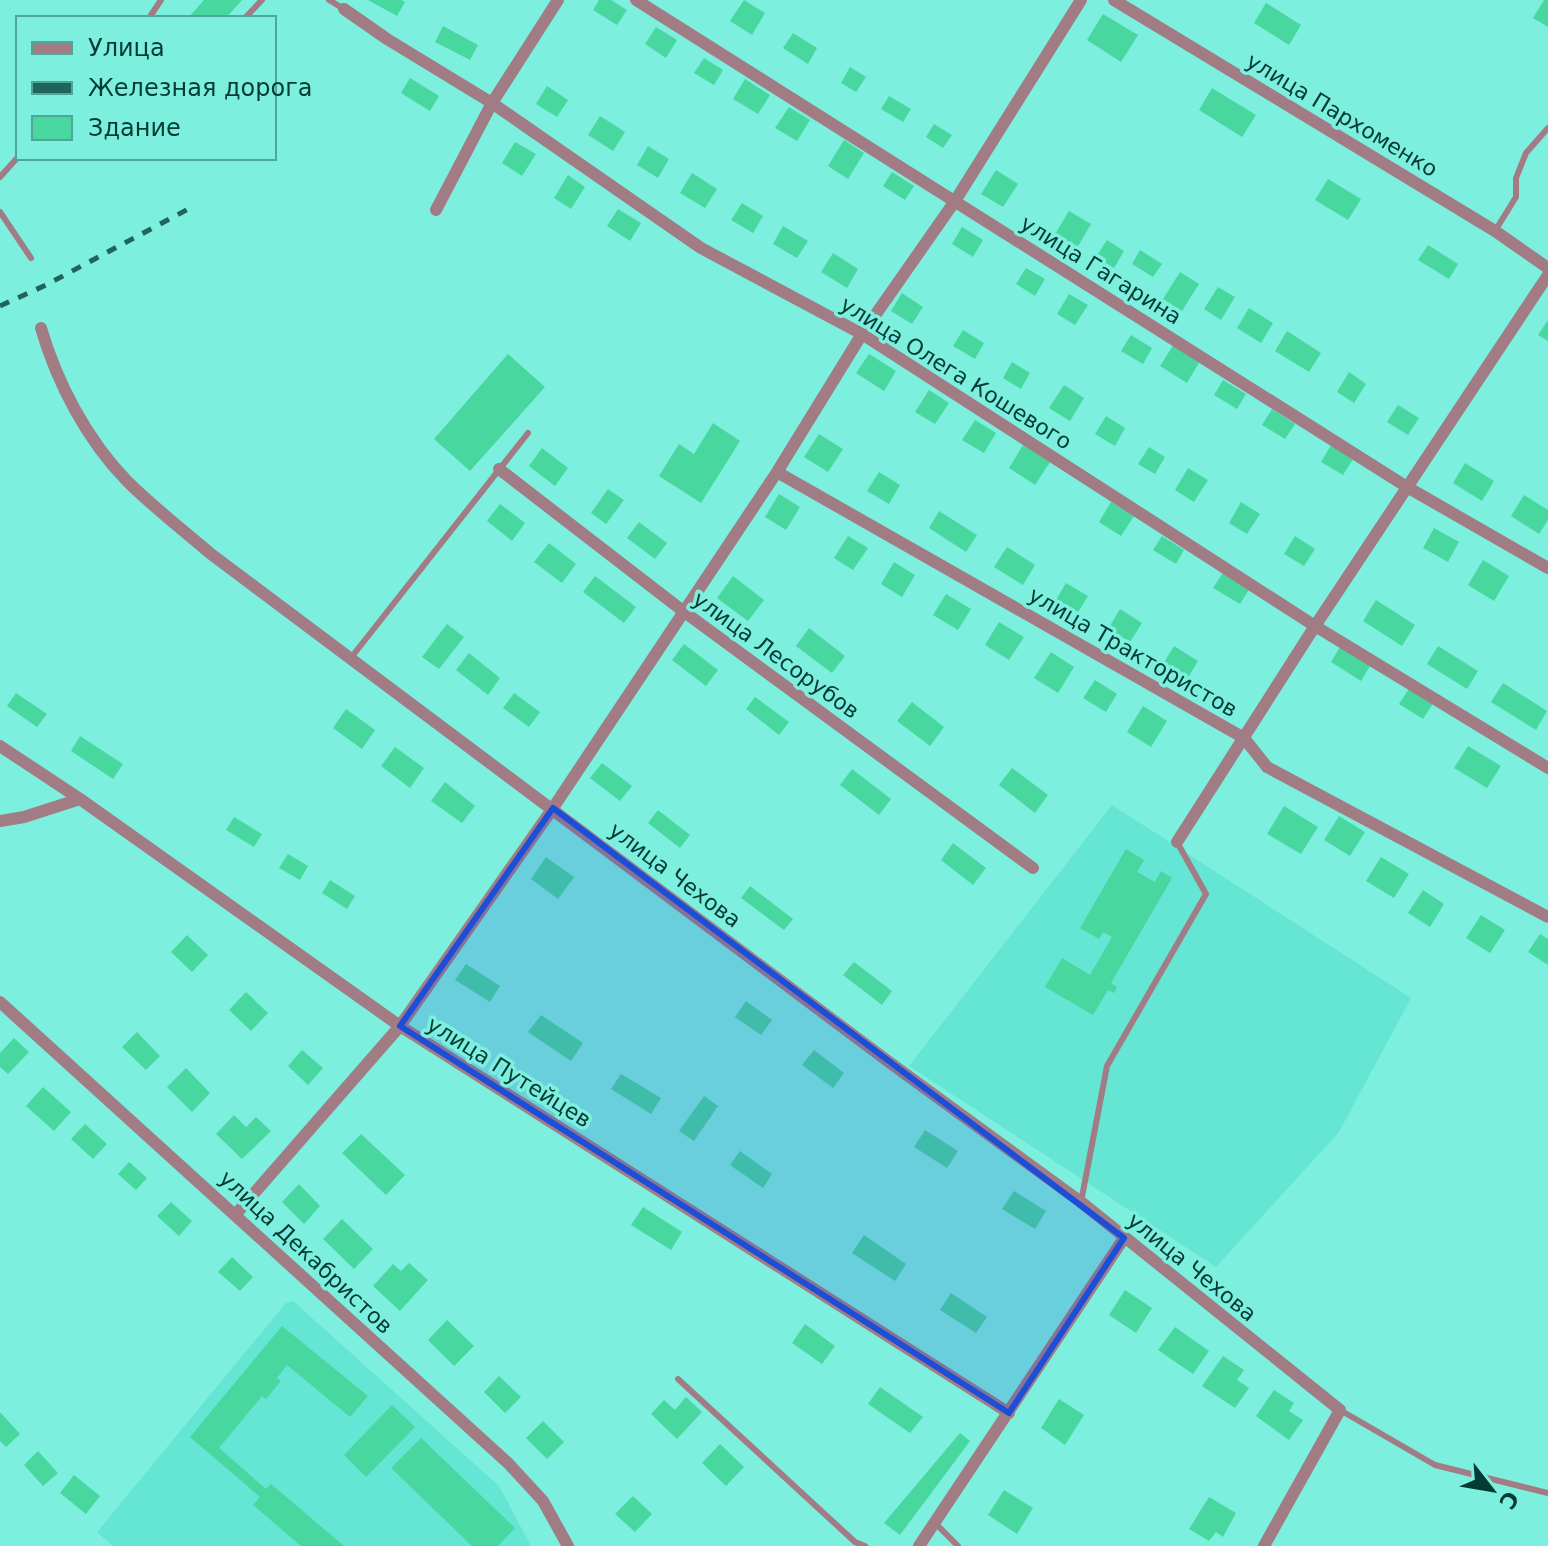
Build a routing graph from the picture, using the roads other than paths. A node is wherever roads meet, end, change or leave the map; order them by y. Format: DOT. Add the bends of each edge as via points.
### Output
graph roads {
  1 [pos="262,0"];
  2 [pos="329,0"];
  3 [pos="558,0"];
  4 [pos="636,0"];
  5 [pos="1081,0"];
  6 [pos="1114,0"];
  7 [pos="344,9"];
  8 [pos="247,16"];
  9 [pos="492,103"];
  10 [pos="1548,128"];
  11 [pos="16,159"];
  12 [pos="0,177"];
  13 [pos="955,201"];
  14 [pos="436,210"];
  15 [pos="0,212"];
  16 [pos="1495,231"];
  17 [pos="31,258"];
  18 [pos="1548,268"];
  19 [pos="1548,275"];
  20 [pos="41,328"];
  21 [pos="862,334"];
  22 [pos="528,433"];
  23 [pos="499,469"];
  24 [pos="777,472"];
  25 [pos="1407,487"];
  26 [pos="1548,568"];
  27 [pos="683,611"];
  28 [pos="1315,626"];
  29 [pos="350,659"];
  30 [pos="1244,738"];
  31 [pos="0,746"];
  32 [pos="1548,768"];
  33 [pos="80,799"];
  34 [pos="553,808"];
  35 [pos="0,821"];
  36 [pos="1177,842"];
  37 [pos="1033,868"];
  38 [pos="1548,917"];
  39 [pos="0,1002"];
  40 [pos="400,1026"];
  41 [pos="1081,1202"];
  42 [pos="236,1214"];
  43 [pos="1124,1238"];
  44 [pos="678,1379"];
  45 [pos="1340,1410"];
  46 [pos="1009,1413"];
  47 [pos="1548,1493"];
  48 [pos="935,1523"];
  49 [pos="568,1546"];
  50 [pos="865,1546"];
  51 [pos="919,1546"];
  52 [pos="958,1546"];
  53 [pos="1264,1546"];
  1 -- 8 [label="lane"];
  2 -- 7 [label="lane"];
  3 -- 9 [label="street"];
  4 -- 13 [label="street, улица Гагарина"];
  5 -- 13 [label="street"];
  6 -- 16 [label="street, улица Пархоменко"];
  7 -- 9 [label="street, улица Олега Кошевого"];
  9 -- 14 [label="street"];
  9 -- 21 [label="street, улица Олега Кошевого" via="701,248"];
  10 -- 16 [label="lane" via="1526,153 1516,178 1516,197"];
  11 -- 12 [label="lane"];
  13 -- 21 [label="street"];
  13 -- 25 [label="street, улица Гагарина"];
  15 -- 17 [label="lane"];
  16 -- 18 [label="street, улица Пархоменко"];
  19 -- 25 [label="street"];
  20 -- 29 [label="street, улица Чехова" via="50,360 77,413 127,481 211,554"];
  21 -- 24 [label="street"];
  21 -- 28 [label="street, улица Олега Кошевого"];
  22 -- 23 [label="lane"];
  23 -- 27 [label="street, улица Лесорубов"];
  23 -- 29 [label="lane"];
  24 -- 27 [label="street"];
  24 -- 30 [label="street, улица Трактористов"];
  25 -- 26 [label="street, улица Гагарина"];
  25 -- 28 [label="street"];
  27 -- 34 [label="street"];
  27 -- 37 [label="street, улица Лесорубов"];
  28 -- 30 [label="street"];
  28 -- 32 [label="street, улица Олега Кошевого"];
  29 -- 34 [label="street, улица Чехова"];
  30 -- 36 [label="street"];
  30 -- 38 [label="street, улица Трактористов" via="1267,767"];
  31 -- 33 [label="street, улица Путейцев"];
  33 -- 35 [label="street"];
  33 -- 40 [label="street, улица Путейцев"];
  34 -- 40 [label="street"];
  34 -- 41 [label="street, улица Чехова"];
  36 -- 41 [label="lane" via="1206,894 1107,1066"];
  39 -- 42 [label="street, улица Декабристов"];
  40 -- 42 [label="street"];
  40 -- 46 [label="street, улица Путейцев"];
  41 -- 43 [label="street, улица Чехова"];
  42 -- 49 [label="street, улица Декабристов" via="508,1463 543,1501"];
  43 -- 45 [label="street, улица Чехова"];
  43 -- 46 [label="street"];
  44 -- 50 [label="lane"];
  45 -- 47 [label="lane" via="1435,1465"];
  45 -- 53 [label="street"];
  46 -- 48 [label="street"];
  48 -- 51 [label="street"];
  48 -- 52 [label="lane"];
}
